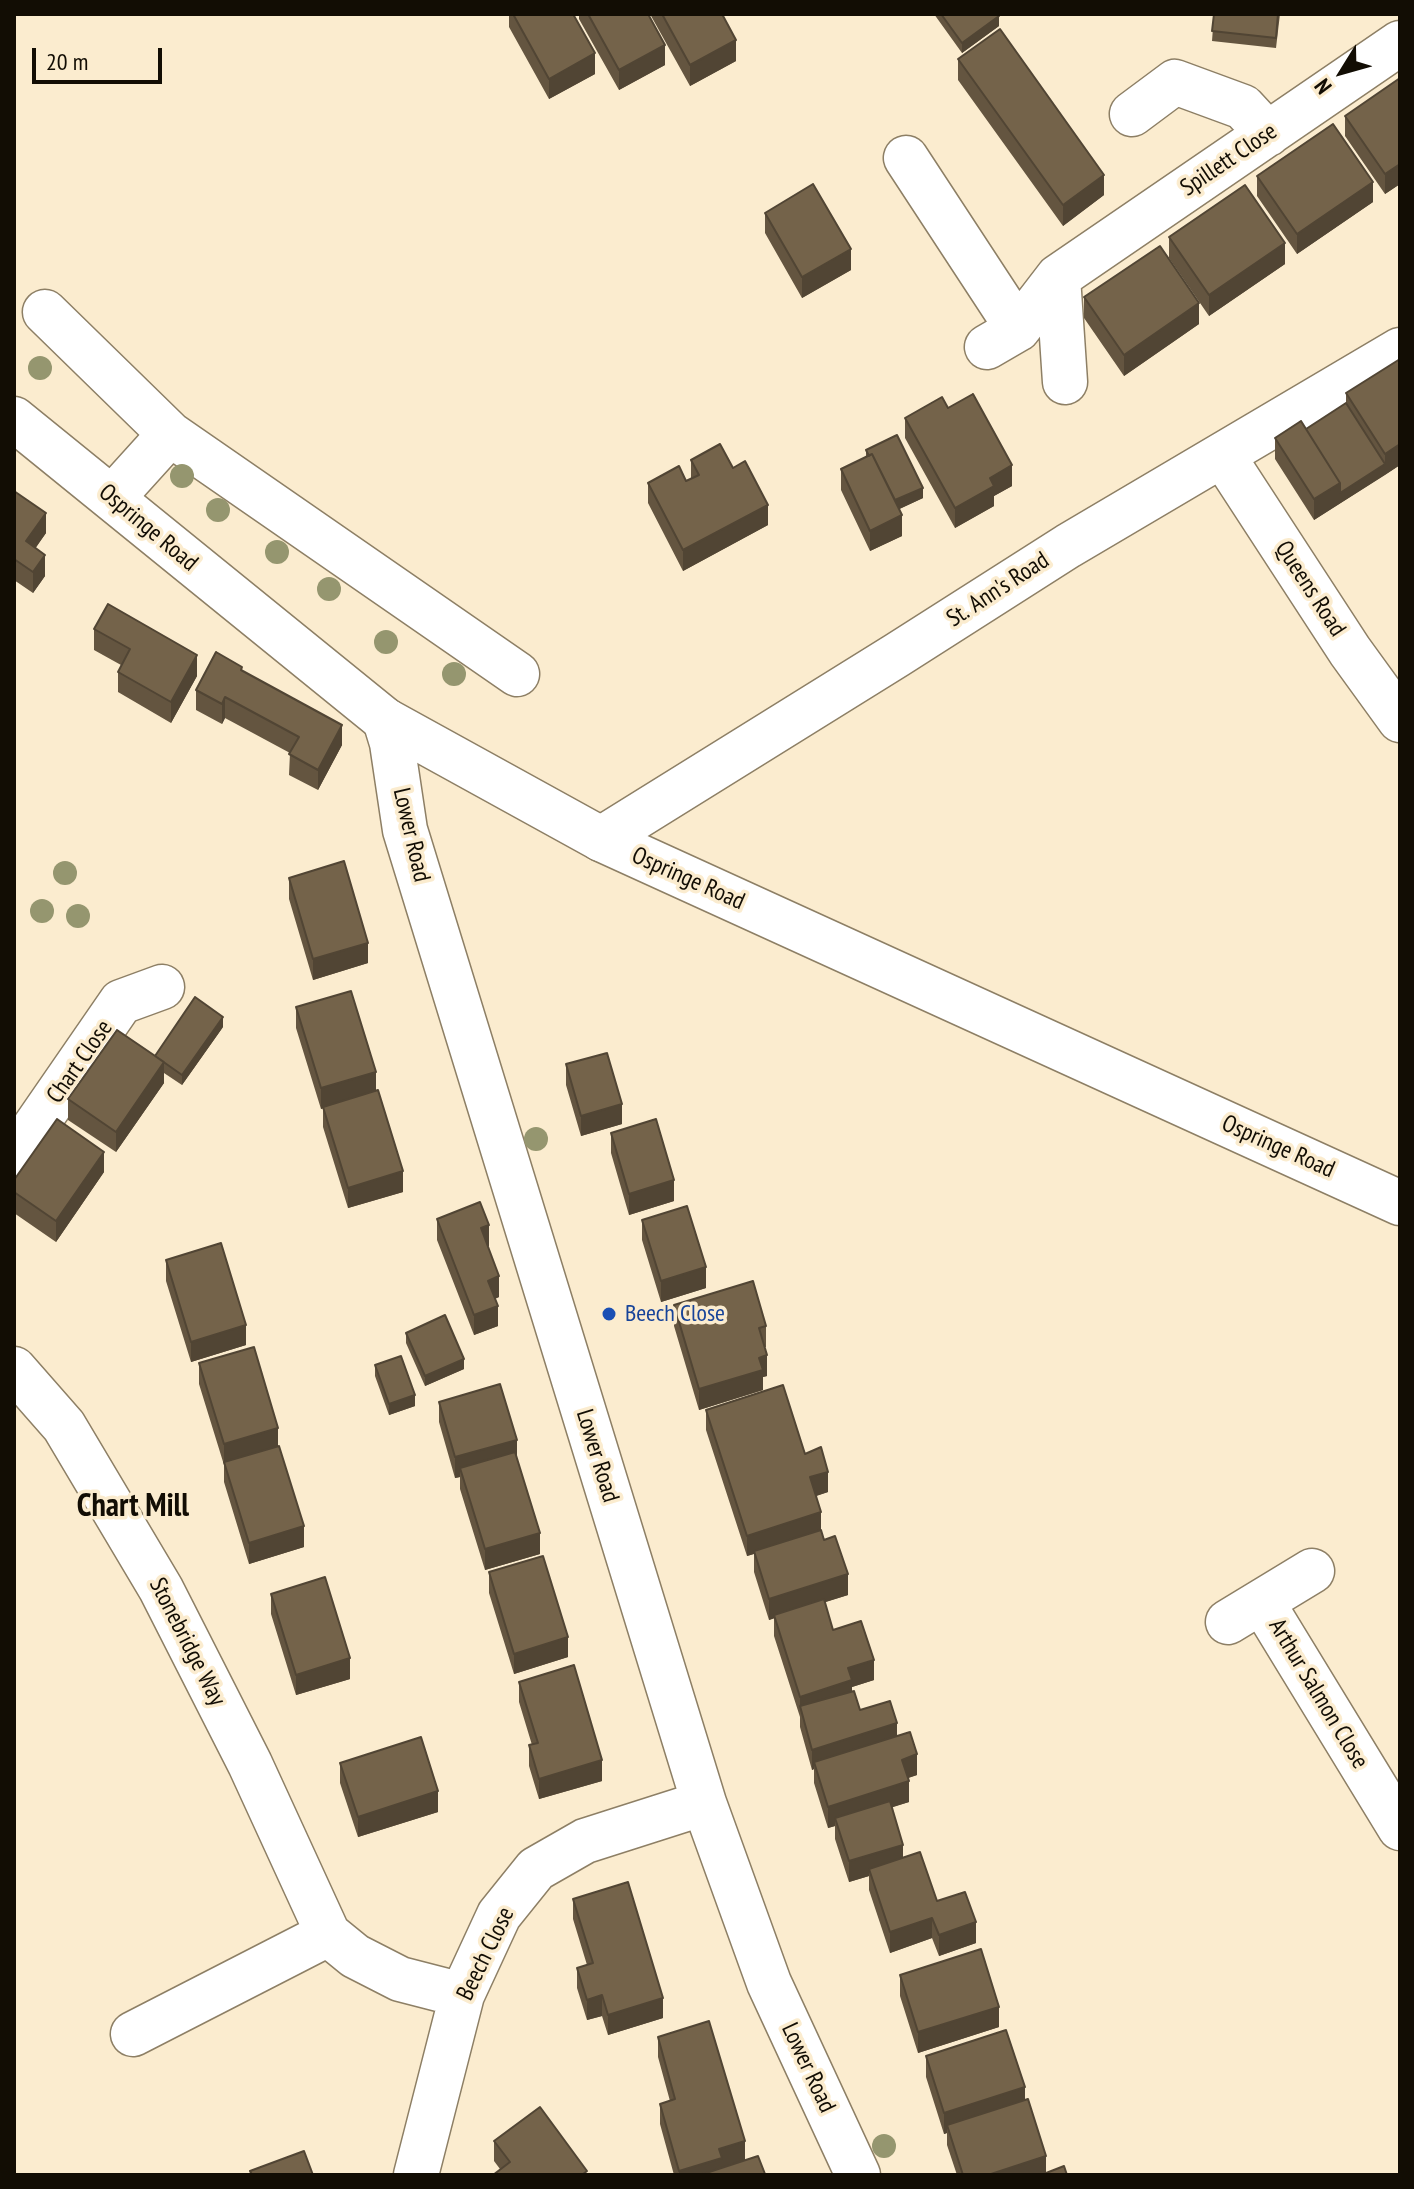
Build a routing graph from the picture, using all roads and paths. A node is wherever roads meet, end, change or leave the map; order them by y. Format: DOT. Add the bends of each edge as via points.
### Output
graph roads {
  1 [pos="1400,43"];
  2 [pos="1132,114"];
  3 [pos="1268,134"];
  4 [pos="906,158"];
  5 [pos="1058,277"];
  6 [pos="45,312"];
  7 [pos="1400,350"];
  8 [pos="1065,382"];
  9 [pos="29,432"];
  10 [pos="170,434"];
  11 [pos="1223,456"];
  12 [pos="113,497"];
  13 [pos="517,674"];
  14 [pos="385,720"];
  15 [pos="1400,720"];
  16 [pos="601,839"];
  17 [pos="162,987"];
  18 [pos="14,1157"];
  19 [pos="1398,1196"];
  20 [pos="14,1369"];
  21 [pos="1312,1571"];
  22 [pos="704,1803"];
  23 [pos="1400,1828"];
  24 [pos="328,1934"];
  25 [pos="462,1995"];
  26 [pos="133,2034"];
  27 [pos="416,2175"];
  28 [pos="858,2175"];
  1 -- 3 [label="street, Spillett Close"];
  2 -- 3 [label="street" via="1175,82 1243,107"];
  3 -- 5 [label="street, Spillett Close"];
  4 -- 5 [label="street, Spillett Close" via="1003,338"];
  5 -- 8 [label="street"];
  6 -- 10 [label="street"];
  7 -- 11 [label="street, St. Ann's Road"];
  9 -- 12 [label="street, Ospringe Road"];
  10 -- 12 [label="street"];
  10 -- 13 [label="street"];
  11 -- 15 [label="street, Queens Road"];
  11 -- 16 [label="street, St. Ann's Road" via="1068,546"];
  12 -- 14 [label="street, Ospringe Road"];
  14 -- 16 [label="street, Ospringe Road"];
  14 -- 22 [label="street, Lower Road" via="405,830"];
  16 -- 19 [label="street, Ospringe Road"];
  17 -- 18 [label="street, Chart Close" via="121,1002"];
  20 -- 24 [label="street, Stonebridge Way" via="64,1426 161,1589"];
  21 -- 23 [label="street, Arthur Salmon Close" via="1245,1612"];
  22 -- 25 [label="street, Beech Close" via="585,1841 536,1869 499,1915"];
  22 -- 28 [label="street, Lower Road" via="769,1983"];
  24 -- 25 [label="street, Stonebridge Way" via="355,1956 400,1979"];
  24 -- 26 [label="street"];
  25 -- 27 [label="street, Beech Close"];
}
